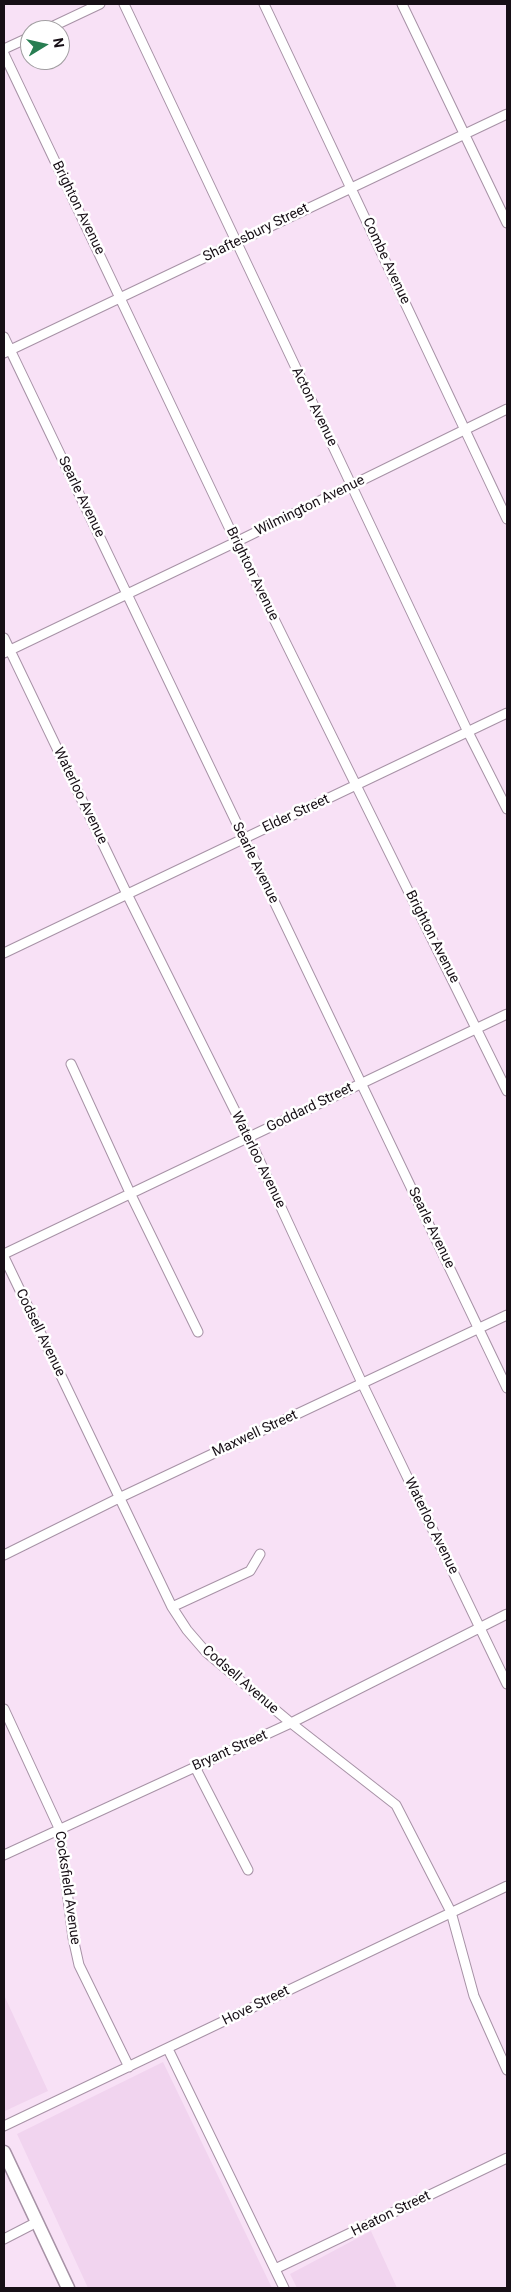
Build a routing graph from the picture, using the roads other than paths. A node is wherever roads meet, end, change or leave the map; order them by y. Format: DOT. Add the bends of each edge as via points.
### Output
graph roads {
  1 [pos="100,4"];
  2 [pos="124,4"];
  3 [pos="264,4"];
  4 [pos="402,4"];
  5 [pos="66,20"];
  6 [pos="20,42"];
  7 [pos="4,49"];
  8 [pos="4,54"];
  9 [pos="507,114"];
  10 [pos="464,134"];
  11 [pos="352,188"];
  12 [pos="507,223"];
  13 [pos="235,242"];
  14 [pos="121,299"];
  15 [pos="4,337"];
  16 [pos="7,351"];
  17 [pos="507,409"];
  18 [pos="464,430"];
  19 [pos="351,485"];
  20 [pos="507,519"];
  21 [pos="236,542"];
  22 [pos="127,594"];
  23 [pos="4,638"];
  24 [pos="7,652"];
  25 [pos="507,713"];
  26 [pos="468,732"];
  27 [pos="356,785"];
  28 [pos="507,809"];
  29 [pos="243,838"];
  30 [pos="127,894"];
  31 [pos="4,953"];
  32 [pos="507,1014"];
  33 [pos="477,1028"];
  34 [pos="70,1064"];
  35 [pos="361,1083"];
  36 [pos="507,1091"];
  37 [pos="248,1138"];
  38 [pos="131,1195"];
  39 [pos="4,1255"];
  40 [pos="507,1315"];
  41 [pos="479,1329"];
  42 [pos="198,1332"];
  43 [pos="362,1383"];
  44 [pos="507,1388"];
  45 [pos="119,1498"];
  46 [pos="260,1554"];
  47 [pos="4,1555"];
  48 [pos="172,1607"];
  49 [pos="507,1614"];
  50 [pos="479,1627"];
  51 [pos="507,1684"];
  52 [pos="4,1709"];
  53 [pos="291,1724"];
  54 [pos="8,1729"];
  55 [pos="194,1767"];
  56 [pos="59,1828"];
  57 [pos="4,1855"];
  58 [pos="248,1870"];
  59 [pos="507,1886"];
  60 [pos="451,1912"];
  61 [pos="168,2049"];
  62 [pos="129,2067"];
  63 [pos="507,2070"];
  64 [pos="4,2126"];
  65 [pos="4,2152"];
  66 [pos="507,2158"];
  67 [pos="37,2222"];
  68 [pos="4,2239"];
  69 [pos="275,2269"];
  70 [pos="68,2288"];
  71 [pos="284,2288"];
  1 -- 5 [label="street"];
  2 -- 13 [label="street, Acton Avenue"];
  3 -- 11 [label="street, Combe Avenue"];
  4 -- 10 [label="street"];
  6 -- 7 [label="street"];
  8 -- 14 [label="street, Brighton Avenue"];
  9 -- 10 [label="street, Shaftesbury Street"];
  10 -- 11 [label="street, Shaftesbury Street"];
  10 -- 12 [label="street"];
  11 -- 13 [label="street, Shaftesbury Street"];
  11 -- 18 [label="street, Combe Avenue"];
  13 -- 14 [label="street, Shaftesbury Street"];
  13 -- 19 [label="street, Acton Avenue"];
  14 -- 16 [label="street, Shaftesbury Street"];
  14 -- 21 [label="street, Brighton Avenue"];
  15 -- 16 [label="street, Searle Avenue"];
  16 -- 22 [label="street, Searle Avenue"];
  17 -- 18 [label="street, Wilmington Avenue"];
  18 -- 19 [label="street, Wilmington Avenue"];
  18 -- 20 [label="street, Combe Avenue"];
  19 -- 21 [label="street, Wilmington Avenue"];
  19 -- 26 [label="street, Acton Avenue"];
  21 -- 22 [label="street, Wilmington Avenue"];
  21 -- 27 [label="street, Brighton Avenue"];
  22 -- 24 [label="street, Wilmington Avenue"];
  22 -- 29 [label="street, Searle Avenue"];
  23 -- 24 [label="street, Waterloo Avenue"];
  24 -- 30 [label="street, Waterloo Avenue"];
  25 -- 26 [label="street, Elder Street"];
  26 -- 27 [label="street, Elder Street"];
  26 -- 28 [label="street, Acton Avenue"];
  27 -- 29 [label="street, Elder Street"];
  27 -- 33 [label="street, Brighton Avenue"];
  29 -- 30 [label="street, Elder Street"];
  29 -- 35 [label="street, Searle Avenue"];
  30 -- 31 [label="street, Elder Street"];
  30 -- 37 [label="street, Waterloo Avenue"];
  32 -- 33 [label="street, Goddard Street"];
  33 -- 35 [label="street, Goddard Street"];
  33 -- 36 [label="street, Brighton Avenue"];
  34 -- 38 [label="street"];
  35 -- 37 [label="street, Goddard Street"];
  35 -- 41 [label="street, Searle Avenue"];
  37 -- 38 [label="street, Goddard Street"];
  37 -- 43 [label="street, Waterloo Avenue"];
  38 -- 39 [label="street, Goddard Street"];
  38 -- 42 [label="street"];
  39 -- 45 [label="street, Codsell Avenue"];
  40 -- 41 [label="street, Maxwell Street"];
  41 -- 43 [label="street, Maxwell Street"];
  41 -- 44 [label="street, Searle Avenue"];
  43 -- 45 [label="street, Maxwell Street"];
  43 -- 50 [label="street, Waterloo Avenue"];
  45 -- 47 [label="street, Maxwell Street"];
  45 -- 48 [label="street, Codsell Avenue"];
  46 -- 48 [label="street" via="250,1571"];
  48 -- 53 [label="street, Codsell Avenue" via="186,1630 206,1652"];
  49 -- 50 [label="street, Bryant Street"];
  50 -- 51 [label="street, Waterloo Avenue"];
  50 -- 53 [label="street, Bryant Street"];
  52 -- 54 [label="street, Cocksfield Avenue"];
  53 -- 55 [label="street, Bryant Street"];
  53 -- 60 [label="street, Codsell Avenue" via="396,1805"];
  54 -- 56 [label="street, Cocksfield Avenue"];
  55 -- 56 [label="street, Bryant Street"];
  55 -- 58 [label="street"];
  56 -- 57 [label="street, Bryant Street"];
  56 -- 62 [label="street, Cocksfield Avenue" via="73,1938 80,1965"];
  59 -- 60 [label="street, Hove Street"];
  60 -- 61 [label="street, Hove Street"];
  60 -- 63 [label="street, Codsell Avenue" via="474,1996"];
  61 -- 62 [label="street, Hove Street"];
  61 -- 69 [label="street"];
  62 -- 64 [label="street, Hove Street"];
  65 -- 67 [label="main road"];
  66 -- 69 [label="street, Heaton Street"];
  67 -- 68 [label="street"];
  67 -- 70 [label="main road"];
  69 -- 71 [label="street"];
}
